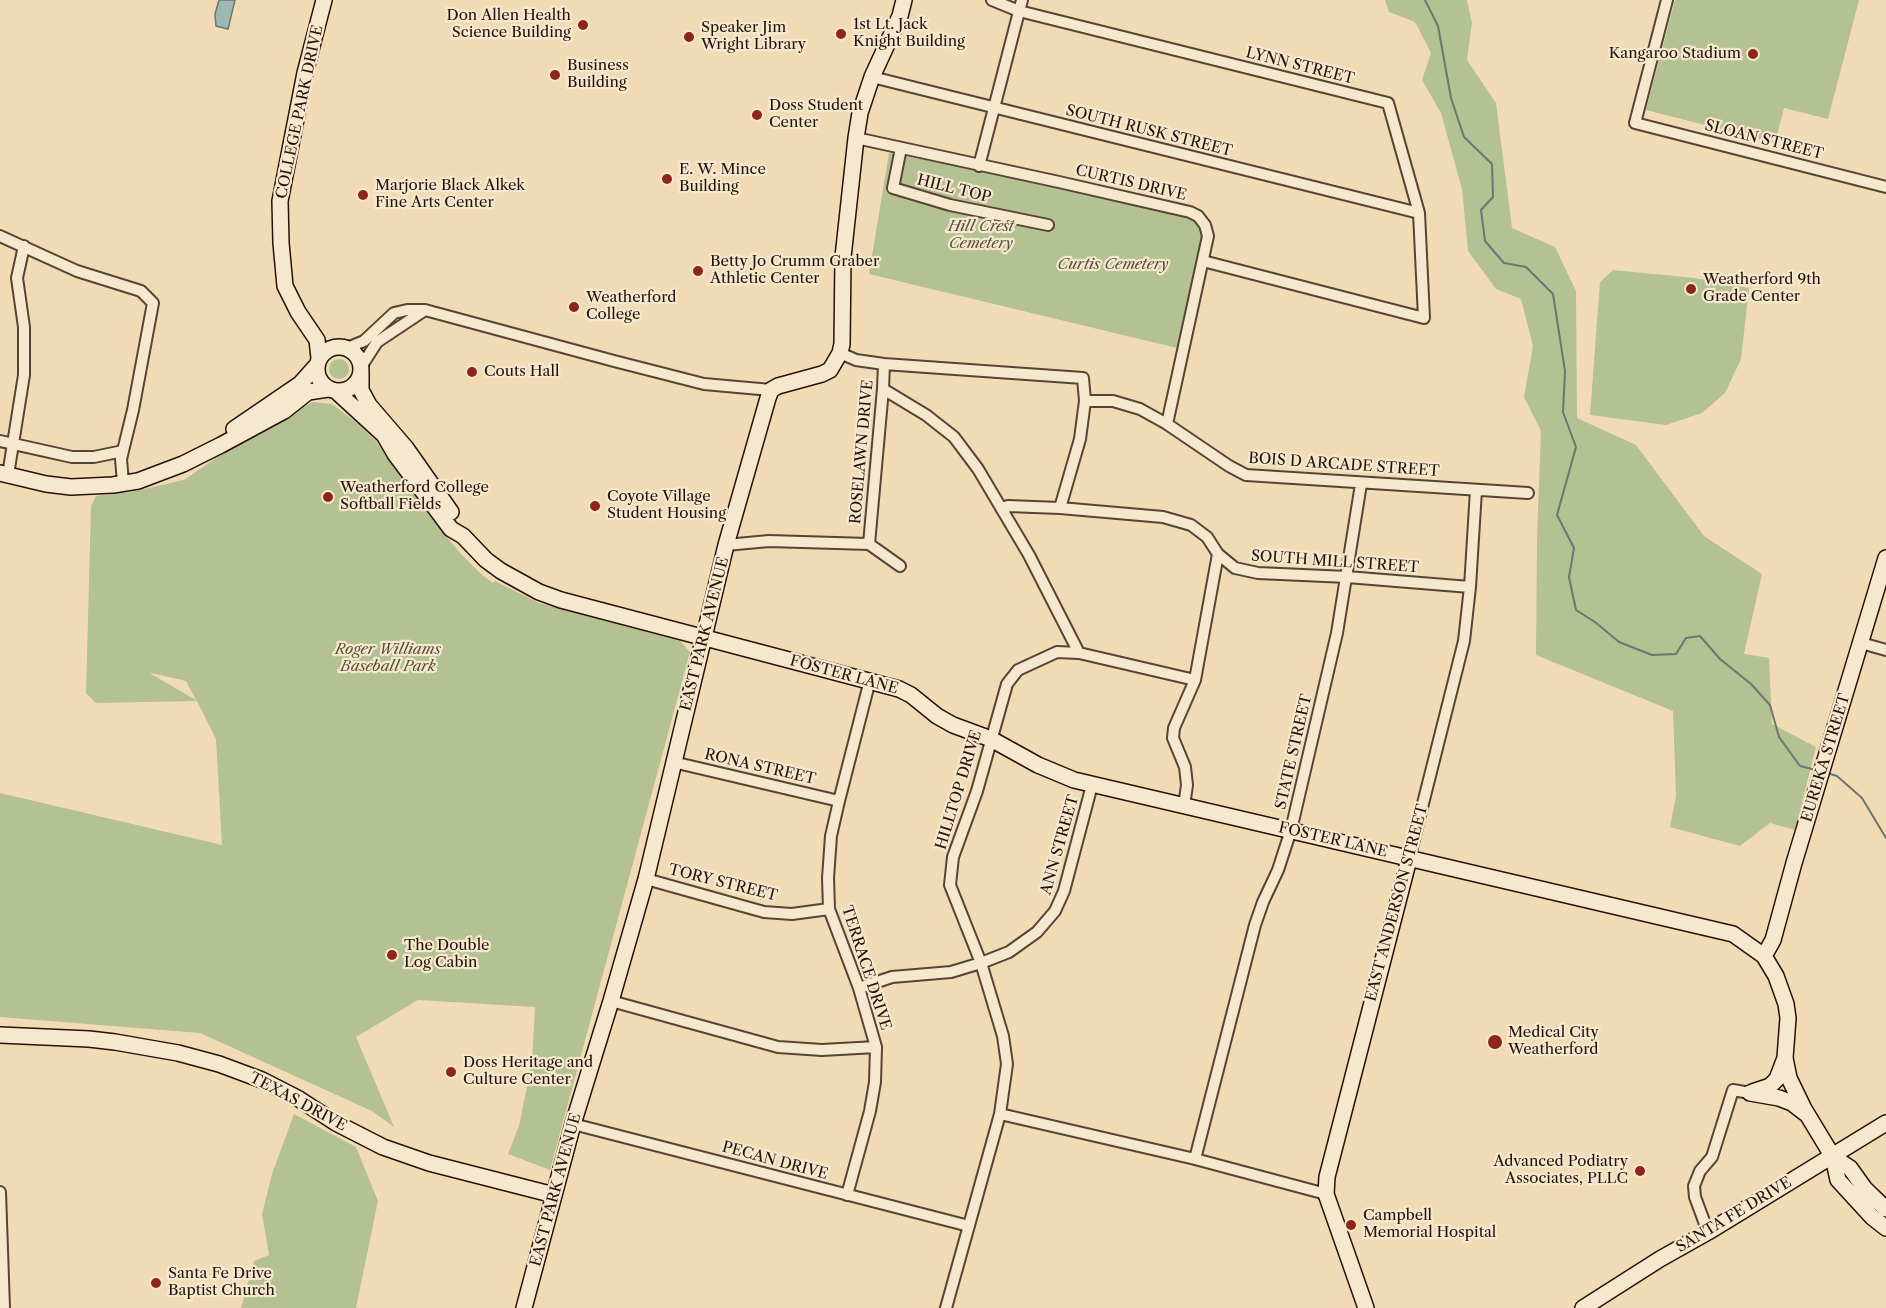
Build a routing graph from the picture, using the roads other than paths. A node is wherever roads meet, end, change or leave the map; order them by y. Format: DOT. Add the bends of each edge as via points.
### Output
graph roads {
  1 [pos="324,0"];
  2 [pos="904,0"];
  3 [pos="992,0"];
  4 [pos="1667,0"];
  5 [pos="1020,5"];
  6 [pos="872,78"];
  7 [pos="994,108"];
  8 [pos="856,138"];
  9 [pos="901,148"];
  10 [pos="980,166"];
  11 [pos="1886,187"];
  12 [pos="1419,213"];
  13 [pos="1048,225"];
  14 [pos="0,236"];
  15 [pos="24,246"];
  16 [pos="284,260"];
  17 [pos="1203,261"];
  18 [pos="425,310"];
  19 [pos="344,347"];
  20 [pos="840,353"];
  21 [pos="318,362"];
  22 [pos="884,364"];
  23 [pos="361,369"];
  24 [pos="884,389"];
  25 [pos="332,390"];
  26 [pos="771,390"];
  27 [pos="1085,401"];
  28 [pos="1167,424"];
  29 [pos="0,441"];
  30 [pos="13,444"];
  31 [pos="220,445"];
  32 [pos="123,452"];
  33 [pos="4,474"];
  34 [pos="123,483"];
  35 [pos="1361,484"];
  36 [pos="1476,490"];
  37 [pos="1528,493"];
  38 [pos="1002,508"];
  39 [pos="1060,508"];
  40 [pos="463,536"];
  41 [pos="869,544"];
  42 [pos="726,545"];
  43 [pos="1218,554"];
  44 [pos="1886,558"];
  45 [pos="900,566"];
  46 [pos="1347,577"];
  47 [pos="1470,588"];
  48 [pos="705,637"];
  49 [pos="1861,643"];
  50 [pos="1886,650"];
  51 [pos="1079,652"];
  52 [pos="870,680"];
  53 [pos="1195,680"];
  54 [pos="991,739"];
  55 [pos="673,762"];
  56 [pos="1092,785"];
  57 [pos="839,801"];
  58 [pos="1184,806"];
  59 [pos="1291,830"];
  60 [pos="1409,858"];
  61 [pos="646,879"];
  62 [pos="829,909"];
  63 [pos="1764,956"];
  64 [pos="981,963"];
  65 [pos="859,988"];
  66 [pos="611,1001"];
  67 [pos="0,1035"];
  68 [pos="876,1047"];
  69 [pos="1785,1058"];
  70 [pos="1750,1093"];
  71 [pos="1000,1113"];
  72 [pos="1808,1116"];
  73 [pos="1886,1123"];
  74 [pos="573,1124"];
  75 [pos="1833,1156"];
  76 [pos="1195,1160"];
  77 [pos="0,1192"];
  78 [pos="1326,1194"];
  79 [pos="554,1195"];
  80 [pos="848,1195"];
  81 [pos="1886,1209"];
  82 [pos="969,1226"];
  83 [pos="1886,1228"];
  84 [pos="1708,1232"];
  85 [pos="4,1308"];
  86 [pos="524,1308"];
  87 [pos="946,1308"];
  88 [pos="1366,1308"];
  89 [pos="1583,1308"];
  1 -- 16 [label="street, COLLEGE PARK DRIVE" via="283,180 280,224"];
  2 -- 6 [label="street"];
  3 -- 5 [label="street, LYNN STREET"];
  4 -- 11 [label="street, SLOAN STREET" via="1635,123"];
  5 -- 7 [label="street"];
  5 -- 12 [label="street, LYNN STREET" via="1388,103"];
  6 -- 7 [label="street, SOUTH RUSK STREET"];
  6 -- 8 [label="street"];
  7 -- 10 [label="street"];
  7 -- 12 [label="street, SOUTH RUSK STREET"];
  8 -- 9 [label="street, CURTIS DRIVE"];
  8 -- 20 [label="street" via="843,257"];
  9 -- 10 [label="street, CURTIS DRIVE"];
  9 -- 13 [label="street, HILL TOP" via="893,188 950,206"];
  10 -- 17 [label="street, CURTIS DRIVE" via="1190,212 1198,216 1208,236"];
  12 -- 17 [label="street, LYNN STREET" via="1424,318"];
  14 -- 15 [label="street"];
  15 -- 30 [label="street" via="17,278 24,327 24,375"];
  15 -- 32 [label="street" via="77,270 141,291 153,303"];
  16 -- 19 [label="street, COLLEGE PARK DRIVE" via="310,317"];
  16 -- 21 [label="street, COLLEGE PARK DRIVE" via="285,285 316,340"];
  17 -- 28 [label="street, CURTIS DRIVE"];
  18 -- 19 [label="street" via="394,312 364,341"];
  18 -- 23 [label="street" via="377,342"];
  18 -- 26 [label="street" via="704,384"];
  19 -- 21 [label="street" via="332,347"];
  19 -- 23 [label="street" via="359,358"];
  20 -- 22 [label="street"];
  20 -- 26 [label="street" via="830,370"];
  21 -- 25 [label="street" via="317,375"];
  21 -- 31 [label="street" via="300,384 233,429"];
  22 -- 24 [label="street, ROSELAWN DRIVE"];
  22 -- 27 [label="street" via="1083,378"];
  23 -- 25 [label="street" via="350,388"];
  23 -- 40 [label="street" via="361,390 369,405 406,448 459,523"];
  24 -- 38 [label="street" via="954,437"];
  24 -- 41 [label="street, ROSELAWN DRIVE"];
  25 -- 31 [label="street" via="308,392 284,411"];
  25 -- 40 [label="street" via="384,435 451,529"];
  26 -- 42 [label="street, EAST PARK AVENUE"];
  27 -- 28 [label="street, BOIS D ARCADE STREET" via="1113,401"];
  27 -- 39 [label="street" via="1080,439"];
  28 -- 35 [label="street, BOIS D ARCADE STREET" via="1246,476"];
  29 -- 30 [label="street"];
  30 -- 32 [label="street" via="72,457"];
  30 -- 33 [label="street"];
  31 -- 34 [label="street" via="160,474"];
  32 -- 34 [label="street"];
  33 -- 34 [label="street" via="71,487"];
  35 -- 36 [label="street, BOIS D ARCADE STREET"];
  35 -- 46 [label="street, STATE STREET"];
  36 -- 37 [label="street, BOIS D ARCADE STREET"];
  36 -- 47 [label="street, EAST ANDERSON STREET"];
  38 -- 39 [label="street, SOUTH MILL STREET"];
  38 -- 51 [label="street"];
  39 -- 43 [label="street, SOUTH MILL STREET" via="1181,522 1207,537"];
  40 -- 48 [label="street" via="486,560 539,592"];
  41 -- 42 [label="street, ROSELAWN DRIVE" via="769,541"];
  41 -- 45 [label="street"];
  42 -- 48 [label="street, EAST PARK AVENUE"];
  43 -- 46 [label="street, SOUTH MILL STREET" via="1235,568 1258,573"];
  43 -- 53 [label="street"];
  44 -- 49 [label="street, EUREKA STREET"];
  46 -- 47 [label="street, SOUTH MILL STREET"];
  46 -- 59 [label="street, STATE STREET"];
  47 -- 60 [label="street, EAST ANDERSON STREET" via="1464,641"];
  48 -- 52 [label="street, FOSTER LANE"];
  48 -- 55 [label="street, EAST PARK AVENUE"];
  49 -- 50 [label="street"];
  49 -- 63 [label="street, EUREKA STREET" via="1773,940"];
  51 -- 53 [label="street"];
  51 -- 54 [label="street, HILLTOP DRIVE" via="1057,652 1018,670 1007,684"];
  52 -- 54 [label="street, FOSTER LANE" via="899,689 953,725"];
  52 -- 57 [label="street, TERRACE DRIVE"];
  53 -- 58 [label="street" via="1173,738 1185,767"];
  54 -- 56 [label="street, FOSTER LANE" via="1056,773"];
  54 -- 64 [label="street, HILLTOP DRIVE" via="953,857 950,885"];
  55 -- 57 [label="street, RONA STREET"];
  55 -- 61 [label="street, EAST PARK AVENUE"];
  56 -- 58 [label="street, FOSTER LANE"];
  56 -- 64 [label="street, ANN STREET" via="1069,874 1055,911 1036,932 1009,952"];
  57 -- 62 [label="street, TERRACE DRIVE" via="831,836"];
  58 -- 59 [label="street, FOSTER LANE"];
  59 -- 60 [label="street, FOSTER LANE"];
  59 -- 76 [label="street, STATE STREET" via="1255,925"];
  60 -- 63 [label="street, FOSTER LANE" via="1716,928 1733,934"];
  60 -- 78 [label="street, EAST ANDERSON STREET"];
  61 -- 62 [label="street, TORY STREET" via="764,912 792,914"];
  61 -- 66 [label="street, EAST PARK AVENUE"];
  62 -- 65 [label="street, TERRACE DRIVE"];
  63 -- 69 [label="street, FOSTER LANE" via="1776,976 1788,1017"];
  64 -- 65 [label="street, ANN STREET" via="951,972 892,977"];
  64 -- 71 [label="street, HILLTOP DRIVE" via="1003,1036 1007,1064"];
  65 -- 68 [label="street, TERRACE DRIVE"];
  66 -- 68 [label="street" via="778,1047"];
  66 -- 74 [label="street, EAST PARK AVENUE"];
  67 -- 79 [label="street, TEXAS DRIVE" via="115,1042 219,1064 262,1080 383,1147"];
  68 -- 80 [label="street, TERRACE DRIVE" via="870,1111"];
  69 -- 70 [label="street" via="1770,1086"];
  69 -- 72 [label="street, FOSTER LANE" via="1792,1085"];
  70 -- 72 [label="street" via="1792,1103"];
  70 -- 84 [label="street" via="1733,1090 1712,1157 1694,1186"];
  71 -- 76 [label="street"];
  71 -- 82 [label="street, HILLTOP DRIVE"];
  72 -- 75 [label="street, FOSTER LANE"];
  73 -- 75 [label="street, SANTA FE DRIVE"];
  74 -- 79 [label="street, EAST PARK AVENUE"];
  74 -- 80 [label="street, PECAN DRIVE"];
  75 -- 81 [label="street" via="1850,1168"];
  75 -- 83 [label="street" via="1838,1180"];
  75 -- 84 [label="street, SANTA FE DRIVE"];
  76 -- 78 [label="street"];
  77 -- 85 [label="street"];
  78 -- 88 [label="street, EAST ANDERSON STREET"];
  79 -- 86 [label="street, EAST PARK AVENUE"];
  80 -- 82 [label="street, PECAN DRIVE"];
  82 -- 87 [label="street, HILLTOP DRIVE"];
  84 -- 89 [label="street, SANTA FE DRIVE"];
}
